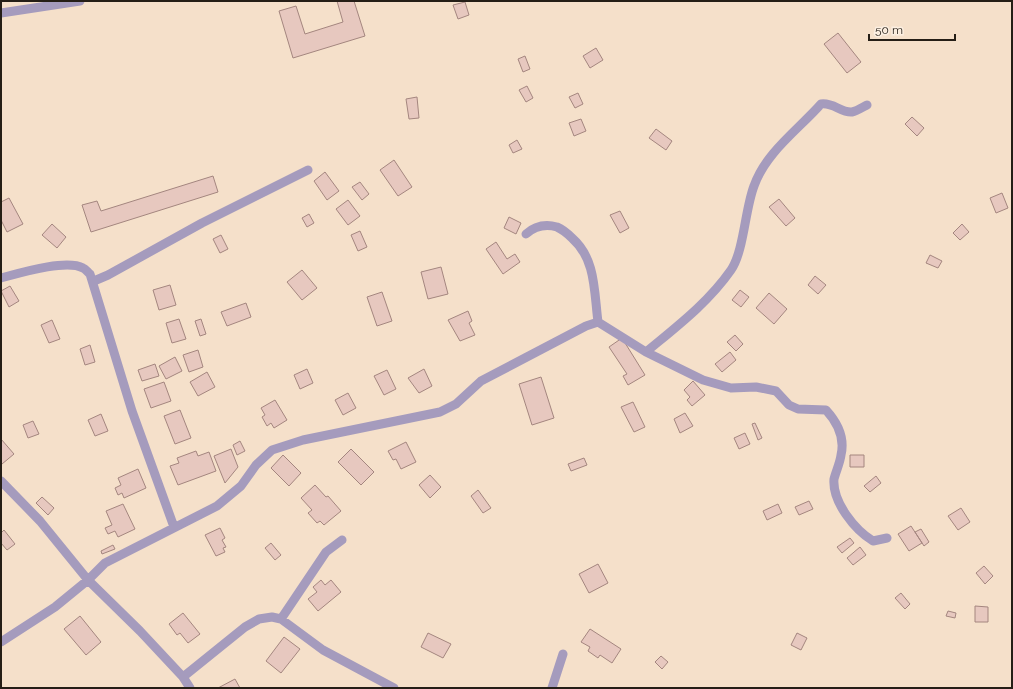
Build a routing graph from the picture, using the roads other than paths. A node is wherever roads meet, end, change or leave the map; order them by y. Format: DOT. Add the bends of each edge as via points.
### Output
graph roads {
  1 [pos="80,1"];
  2 [pos="1,13"];
  3 [pos="868,105"];
  4 [pos="308,170"];
  5 [pos="526,234"];
  6 [pos="1,278"];
  7 [pos="94,281"];
  8 [pos="598,322"];
  9 [pos="646,352"];
  10 [pos="1,481"];
  11 [pos="174,527"];
  12 [pos="887,538"];
  13 [pos="342,540"];
  14 [pos="88,580"];
  15 [pos="281,619"];
  16 [pos="2,638"];
  17 [pos="563,654"];
  18 [pos="183,677"];
  19 [pos="190,688"];
  20 [pos="394,688"];
  21 [pos="552,688"];
  1 -- 2 [label="street"];
  3 -- 9 [label="street" via="853,112 827,103 821,104 774,151 754,184 732,269 693,313"];
  4 -- 7 [label="street"];
  5 -- 8 [label="street" via="532,228 548,225 563,230 581,246 589,258 592,270"];
  6 -- 7 [label="street" via="63,265 83,268"];
  7 -- 11 [label="street" via="96,297 132,411"];
  8 -- 9 [label="street"];
  8 -- 11 [label="street" via="481,381 456,404 440,412 303,440 272,450 256,465 241,486 217,506"];
  9 -- 12 [label="street" via="703,380 731,388 756,387 776,391 789,405 798,409 826,410 837,424 842,441 842,454 834,478 834,490 844,512 865,537 873,541"];
  10 -- 14 [label="street" via="40,521"];
  11 -- 14 [label="street" via="104,563"];
  13 -- 15 [label="street" via="326,552"];
  14 -- 16 [label="street" via="54,607"];
  14 -- 18 [label="street"];
  15 -- 18 [label="street" via="259,619 245,627"];
  15 -- 20 [label="street" via="323,650"];
  17 -- 21 [label="street"];
  18 -- 19 [label="street"];
}
